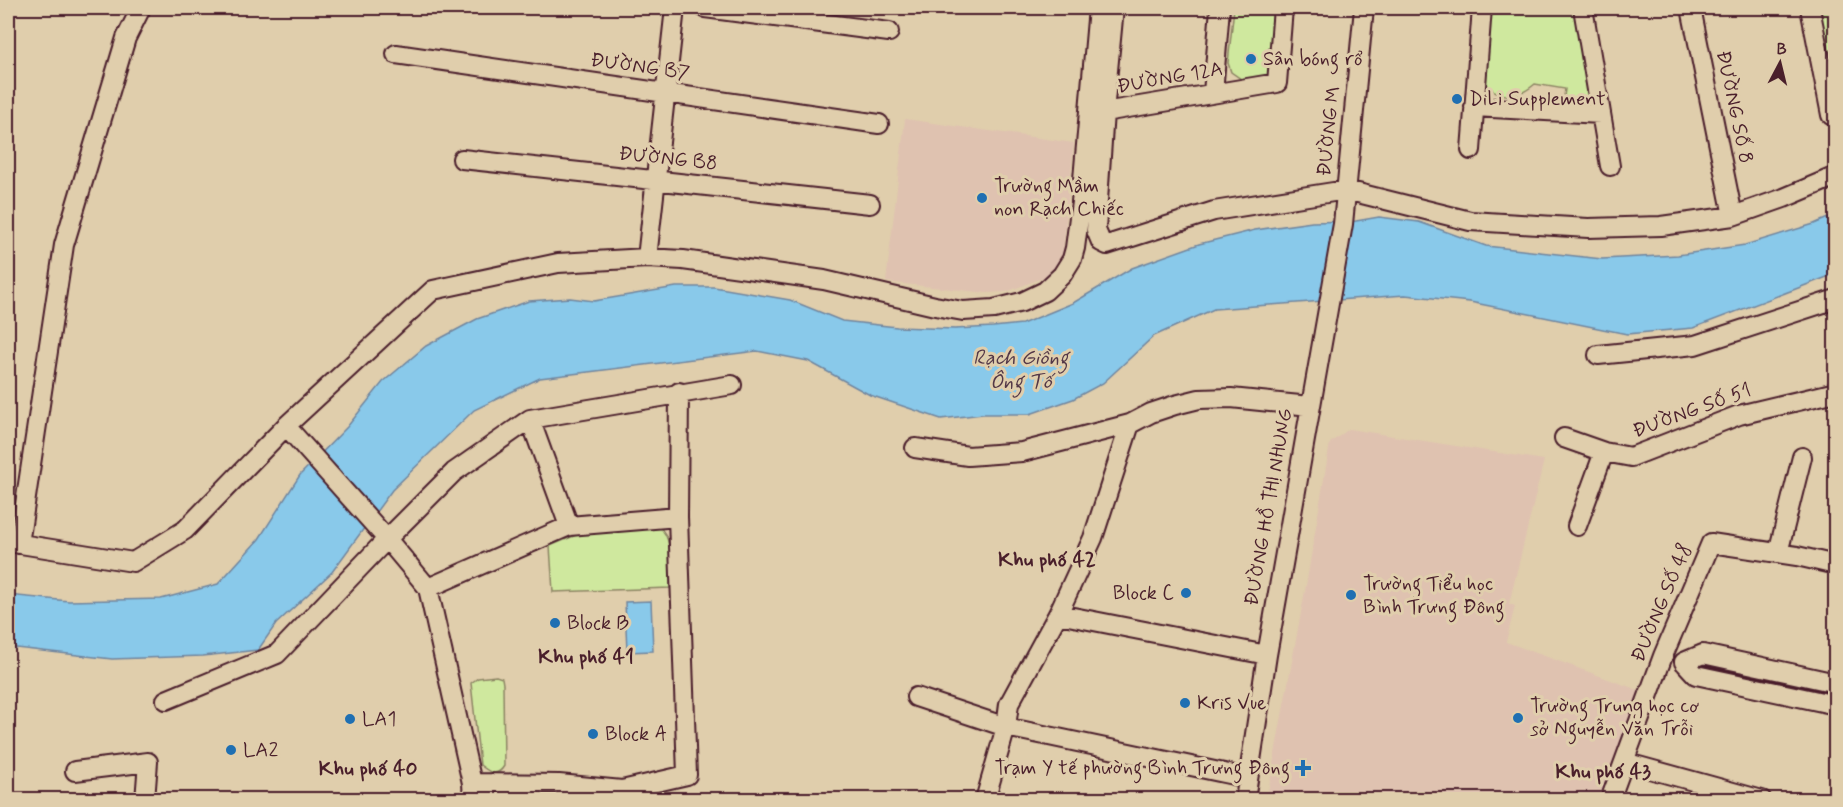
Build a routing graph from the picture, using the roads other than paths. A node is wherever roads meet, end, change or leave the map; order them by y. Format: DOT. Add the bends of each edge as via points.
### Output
graph roads {
  1 [pos="141,8"];
  2 [pos="675,8"];
  3 [pos="705,8"];
  4 [pos="1098,8"];
  5 [pos="1114,8"];
  6 [pos="1220,8"];
  7 [pos="1283,8"];
  8 [pos="1364,8"];
  9 [pos="1482,8"];
  10 [pos="1583,8"];
  11 [pos="1690,8"];
  12 [pos="1810,8"];
  13 [pos="889,32"];
  14 [pos="396,54"];
  15 [pos="1829,66"];
  16 [pos="665,93"];
  17 [pos="1213,93"];
  18 [pos="1474,107"];
  19 [pos="1104,112"];
  20 [pos="1601,114"];
  21 [pos="1831,116"];
  22 [pos="879,124"];
  23 [pos="1470,150"];
  24 [pos="462,159"];
  25 [pos="1610,165"];
  26 [pos="1836,176"];
  27 [pos="656,180"];
  28 [pos="1346,190"];
  29 [pos="870,204"];
  30 [pos="1733,216"];
  31 [pos="1343,224"];
  32 [pos="647,258"];
  33 [pos="1836,299"];
  34 [pos="1598,355"];
  35 [pos="732,385"];
  36 [pos="678,392"];
  37 [pos="1836,392"];
  38 [pos="1310,406"];
  39 [pos="530,419"];
  40 [pos="1130,424"];
  41 [pos="286,426"];
  42 [pos="1564,438"];
  43 [pos="915,448"];
  44 [pos="1604,452"];
  45 [pos="1802,457"];
  46 [pos="678,517"];
  47 [pos="569,526"];
  48 [pos="1577,526"];
  49 [pos="387,538"];
  50 [pos="13,543"];
  51 [pos="1778,553"];
  52 [pos="1836,565"];
  53 [pos="428,588"];
  54 [pos="1063,615"];
  55 [pos="1267,655"];
  56 [pos="1663,656"];
  57 [pos="1683,662"];
  58 [pos="1836,683"];
  59 [pos="916,697"];
  60 [pos="166,700"];
  61 [pos="1836,705"];
  62 [pos="1006,727"];
  63 [pos="1624,762"];
  64 [pos="75,771"];
  65 [pos="1248,778"];
  66 [pos="473,791"];
  67 [pos="622,795"];
  68 [pos="145,800"];
  69 [pos="984,800"];
  70 [pos="1245,800"];
  71 [pos="1610,800"];
  72 [pos="1762,800"];
  1 -- 50 [label="street" via="126,38 63,245"];
  2 -- 16 [label="street"];
  3 -- 13 [label="street"];
  4 -- 32 [label="street" via="1075,248 1062,275 1045,291 994,309 963,311 824,280"];
  5 -- 19 [label="street"];
  6 -- 17 [label="street"];
  7 -- 17 [label="street, ĐƯỜNG 12A" via="1277,83"];
  8 -- 28 [label="street, ĐƯỜNG M"];
  9 -- 18 [label="street"];
  10 -- 20 [label="street"];
  11 -- 30 [label="street, ĐƯỜNG SỐ 8"];
  12 -- 15 [label="street"];
  14 -- 16 [label="street, ĐƯỜNG B7"];
  15 -- 21 [label="street"];
  16 -- 22 [label="street, ĐƯỜNG B7"];
  16 -- 27 [label="street"];
  17 -- 19 [label="street, ĐƯỜNG 12A"];
  18 -- 20 [label="street"];
  18 -- 23 [label="street"];
  19 -- 28 [label="street" via="1096,230 1101,242 1107,245 1214,211"];
  20 -- 25 [label="street"];
  24 -- 27 [label="street, ĐƯỜNG B8"];
  26 -- 30 [label="street"];
  27 -- 29 [label="street, ĐƯỜNG B8"];
  27 -- 32 [label="street"];
  28 -- 30 [label="street" via="1470,221 1588,228 1661,226"];
  28 -- 31 [label="street, ĐƯỜNG M"];
  31 -- 38 [label="street, ĐƯỜNG HỒ THỊ NHUNG"];
  32 -- 41 [label="street" via="558,263 433,290"];
  33 -- 34 [label="street" via="1695,345"];
  35 -- 36 [label="street"];
  36 -- 39 [label="street"];
  36 -- 46 [label="street"];
  37 -- 44 [label="street, ĐƯỜNG SỐ 51" via="1739,415 1631,457"];
  38 -- 40 [label="street" via="1231,398 1199,399 1151,413"];
  38 -- 55 [label="street, ĐƯỜNG HỒ THỊ NHUNG"];
  39 -- 47 [label="street"];
  39 -- 49 [label="street" via="454,472"];
  40 -- 43 [label="street" via="1022,452 968,456"];
  40 -- 54 [label="street" via="1126,477"];
  41 -- 49 [label="street"];
  41 -- 50 [label="street" via="185,530 133,562"];
  42 -- 44 [label="street, ĐƯỜNG SỐ 51"];
  44 -- 48 [label="street"];
  45 -- 51 [label="street"];
  46 -- 47 [label="street"];
  46 -- 67 [label="street" via="687,775"];
  47 -- 53 [label="street"];
  49 -- 53 [label="street"];
  49 -- 60 [label="street" via="277,654"];
  51 -- 52 [label="street, ĐƯỜNG SỐ 48"];
  51 -- 56 [label="street, ĐƯỜNG SỐ 48" via="1711,543"];
  53 -- 66 [label="street"];
  54 -- 55 [label="street"];
  54 -- 62 [label="street" via="1018,714"];
  55 -- 65 [label="street, ĐƯỜNG HỒ THỊ NHUNG"];
  56 -- 57 [label="street"];
  56 -- 63 [label="street, ĐƯỜNG SỐ 48"];
  57 -- 58 [label="street" via="1703,654"];
  57 -- 61 [label="street" via="1696,675"];
  59 -- 62 [label="street"];
  62 -- 65 [label="street"];
  62 -- 69 [label="street"];
  63 -- 71 [label="street, ĐƯỜNG SỐ 48"];
  63 -- 72 [label="street"];
  64 -- 68 [label="street" via="148,762"];
  65 -- 70 [label="street, ĐƯỜNG HỒ THỊ NHUNG"];
  66 -- 67 [label="street" via="559,784"];
}
